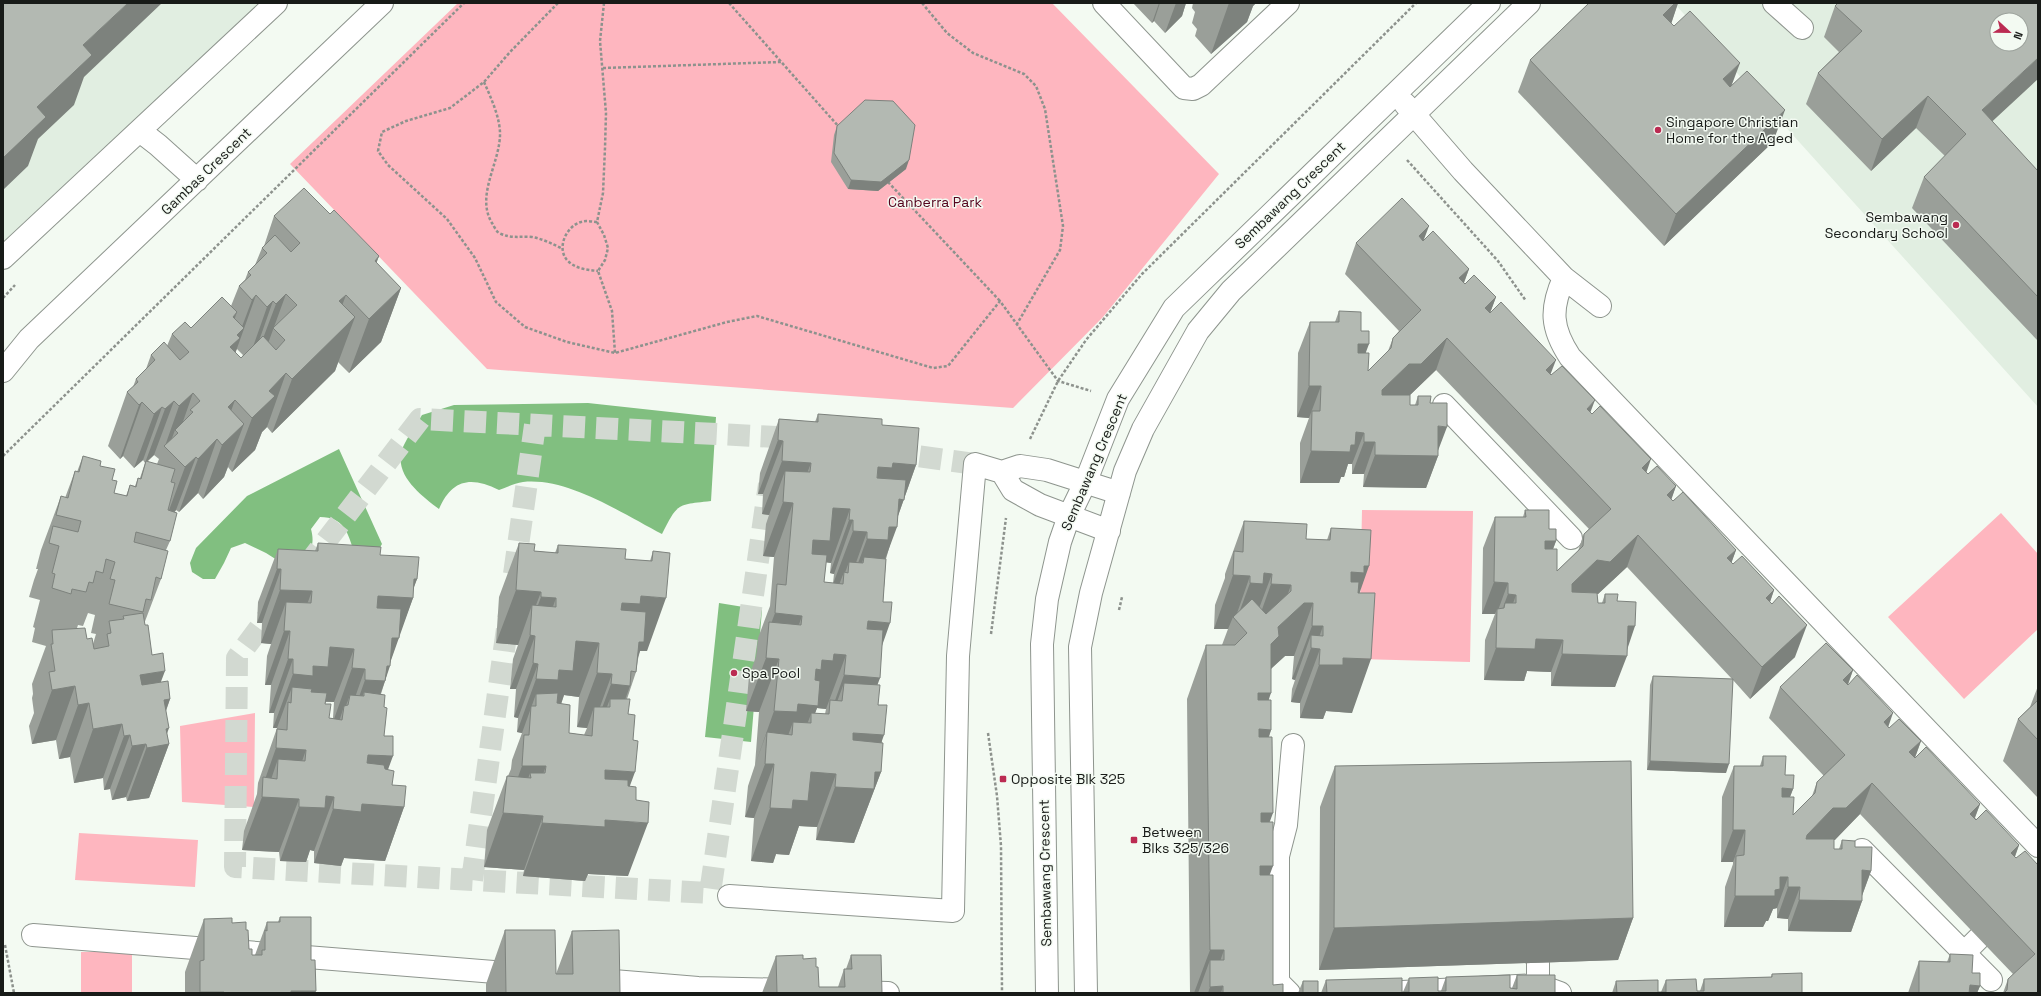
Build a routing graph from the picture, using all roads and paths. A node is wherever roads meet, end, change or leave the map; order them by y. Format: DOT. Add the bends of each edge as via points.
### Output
graph roads {
  1 [pos="276,3"];
  2 [pos="382,3"];
  3 [pos="464,3"];
  4 [pos="558,3"];
  5 [pos="604,3"];
  6 [pos="730,3"];
  7 [pos="922,3"];
  8 [pos="1104,3"];
  9 [pos="1288,3"];
  10 [pos="1489,3"];
  11 [pos="1529,3"];
  12 [pos="1774,3"];
  13 [pos="1802,28"];
  14 [pos="781,62"];
  15 [pos="603,68"];
  16 [pos="484,82"];
  17 [pos="1395,93"];
  18 [pos="1414,115"];
  19 [pos="841,130"];
  20 [pos="140,131"];
  21 [pos="197,180"];
  22 [pos="887,181"];
  23 [pos="597,222"];
  24 [pos="563,249"];
  25 [pos="3,258"];
  26 [pos="598,271"];
  27 [pos="1564,278"];
  28 [pos="1000,301"];
  29 [pos="1600,306"];
  30 [pos="1017,324"];
  31 [pos="30,339"];
  32 [pos="615,353"];
  33 [pos="3,354"];
  34 [pos="3,371"];
  35 [pos="1118,399"];
  36 [pos="1444,405"];
  37 [pos="3,456"];
  38 [pos="1002,472"];
  39 [pos="1086,481"];
  40 [pos="1119,493"];
  41 [pos="1069,516"];
  42 [pos="1109,531"];
  43 [pos="1572,538"];
  44 [pos="1124,590"];
  45 [pos="1119,613"];
  46 [pos="1293,745"];
  47 [pos="2038,846"];
  48 [pos="1862,850"];
  49 [pos="729,896"];
  50 [pos="33,935"];
  51 [pos="1979,938"];
  52 [pos="4,943"];
  53 [pos="1964,953"];
  54 [pos="1538,963"];
  55 [pos="542,976"];
  56 [pos="565,977"];
  57 [pos="1991,980"];
  58 [pos="1538,985"];
  59 [pos="698,990"];
  60 [pos="14,993"];
  61 [pos="888,993"];
  62 [pos="1047,993"];
  63 [pos="1086,993"];
  64 [pos="1289,993"];
  65 [pos="1383,993"];
  66 [pos="1560,993"];
  1 -- 20 [label="street"];
  2 -- 21 [label="street, Gambas Crescent"];
  3 -- 37 [label="path"];
  4 -- 16 [label="path"];
  5 -- 15 [label="path" via="600,41"];
  6 -- 14 [label="path"];
  7 -- 30 [label="path" via="947,33 973,53 1024,74 1036,86 1045,109 1063,226 1060,250"];
  8 -- 9 [label="street" via="1184,88 1194,89"];
  10 -- 17 [label="street, Sembawang Crescent"];
  11 -- 18 [label="street, Sembawang Crescent"];
  12 -- 13 [label="street"];
  14 -- 15 [label="path"];
  14 -- 19 [label="path"];
  15 -- 23 [label="path" via="605,148 603,193"];
  16 -- 24 [label="path" via="494,105 500,131 497,156 485,200 488,217 498,232 512,238 543,239"];
  16 -- 32 [label="path" via="450,108 406,121 382,132 378,151 388,165 447,219 475,258 496,302 525,327 567,342"];
  17 -- 18 [label="street"];
  17 -- 35 [label="street, Sembawang Crescent" via="1174,308"];
  18 -- 27 [label="street"];
  18 -- 40 [label="street, Sembawang Crescent" via="1231,291 1198,332 1143,429 1125,471"];
  20 -- 21 [label="street"];
  20 -- 25 [label="street"];
  21 -- 31 [label="street, Gambas Crescent"];
  22 -- 28 [label="path"];
  23 -- 24 [label="path" via="582,222 571,228 563,239"];
  23 -- 26 [label="path" via="608,248 605,260"];
  24 -- 26 [label="path" via="568,261 580,268"];
  26 -- 32 [label="path" via="612,311"];
  27 -- 29 [label="street"];
  27 -- 47 [label="street" via="1554,308 1555,330 1559,341 1626,430"];
  28 -- 30 [label="path"];
  28 -- 32 [label="path" via="948,366 933,368 758,316"];
  30 -- 35 [label="path" via="1058,381"];
  31 -- 33 [label="street, Gambas Crescent"];
  31 -- 34 [label="street, Gambas Crescent"];
  35 -- 39 [label="street, Sembawang Crescent"];
  36 -- 43 [label="street" via="1550,502"];
  38 -- 39 [label="street" via="1020,466"];
  38 -- 41 [label="street" via="1013,490"];
  38 -- 49 [label="street" via="976,464 958,656 953,911"];
  39 -- 40 [label="street"];
  39 -- 41 [label="street, Sembawang Crescent"];
  40 -- 42 [label="street, Sembawang Crescent"];
  41 -- 42 [label="street"];
  41 -- 62 [label="street, Sembawang Crescent" via="1060,542 1047,599 1042,644"];
  42 -- 63 [label="street, Sembawang Crescent" via="1091,593 1080,647"];
  44 -- 45 [label="path"];
  46 -- 64 [label="street" via="1286,825 1278,856 1278,982"];
  48 -- 53 [label="street"];
  50 -- 55 [label="street"];
  51 -- 53 [label="street"];
  52 -- 60 [label="path"];
  53 -- 57 [label="street"];
  54 -- 58 [label="street"];
  56 -- 59 [label="street"];
  58 -- 65 [label="street"];
  58 -- 66 [label="street"];
  59 -- 61 [label="street"];
}
